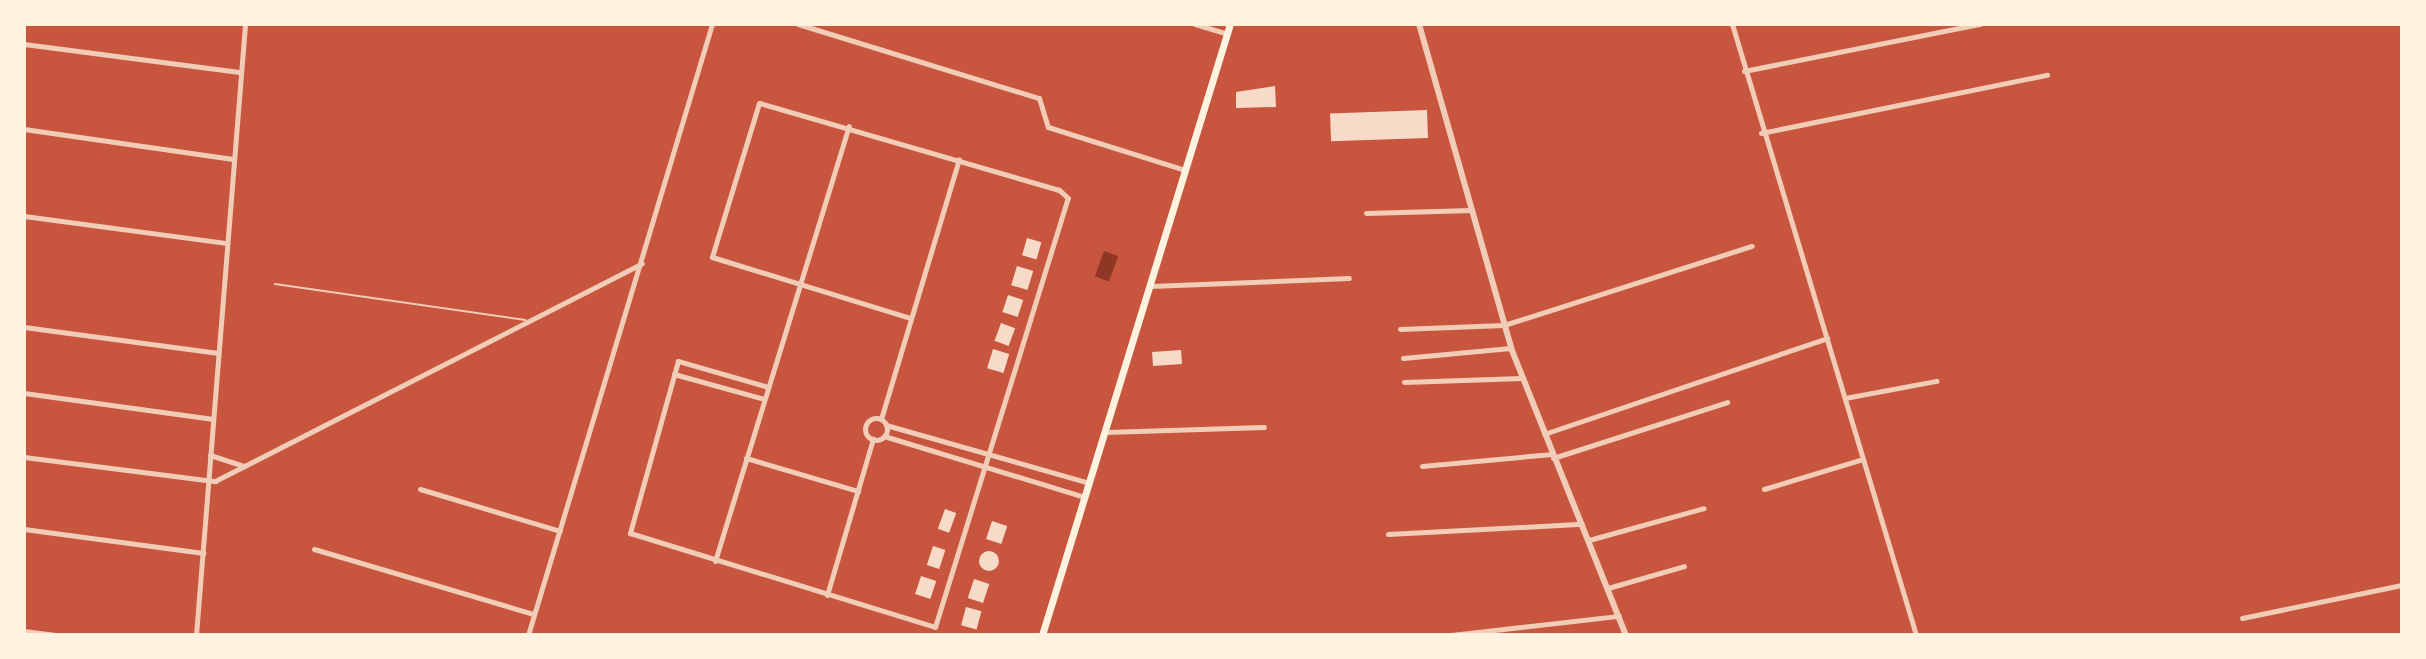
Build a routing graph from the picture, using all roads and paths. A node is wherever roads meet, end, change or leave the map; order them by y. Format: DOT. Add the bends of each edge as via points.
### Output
graph roads {
  1 [pos="245,24"];
  2 [pos="712,24"];
  3 [pos="798,24"];
  4 [pos="1195,24"];
  5 [pos="1230,24"];
  6 [pos="1419,24"];
  7 [pos="1732,24"];
  8 [pos="1980,24"];
  9 [pos="1227,34"];
  10 [pos="24,44"];
  11 [pos="1744,71"];
  12 [pos="241,72"];
  13 [pos="2047,75"];
  14 [pos="849,126"];
  15 [pos="24,129"];
  16 [pos="1761,133"];
  17 [pos="233,159"];
  18 [pos="959,159"];
  19 [pos="1186,170"];
  20 [pos="1472,210"];
  21 [pos="1366,213"];
  22 [pos="24,216"];
  23 [pos="227,243"];
  24 [pos="1752,246"];
  25 [pos="642,263"];
  26 [pos="1349,278"];
  27 [pos="275,284"];
  28 [pos="800,284"];
  29 [pos="1151,286"];
  30 [pos="910,318"];
  31 [pos="530,320"];
  32 [pos="1504,325"];
  33 [pos="24,327"];
  34 [pos="1400,329"];
  35 [pos="1827,338"];
  36 [pos="1511,348"];
  37 [pos="218,353"];
  38 [pos="1403,358"];
  39 [pos="674,374"];
  40 [pos="1522,378"];
  41 [pos="1936,381"];
  42 [pos="1404,382"];
  43 [pos="768,387"];
  44 [pos="24,393"];
  45 [pos="1845,398"];
  46 [pos="764,399"];
  47 [pos="1727,402"];
  48 [pos="213,419"];
  49 [pos="881,419"];
  50 [pos="886,425"];
  51 [pos="1264,427"];
  52 [pos="1106,432"];
  53 [pos="1544,434"];
  54 [pos="884,436"];
  55 [pos="873,439"];
  56 [pos="940,439"];
  57 [pos="936,453"];
  58 [pos="210,455"];
  59 [pos="991,455"];
  60 [pos="1552,456"];
  61 [pos="24,457"];
  62 [pos="746,458"];
  63 [pos="1863,459"];
  64 [pos="245,466"];
  65 [pos="1422,466"];
  66 [pos="987,468"];
  67 [pos="209,481"];
  68 [pos="1090,483"];
  69 [pos="420,489"];
  70 [pos="1764,489"];
  71 [pos="858,491"];
  72 [pos="1085,497"];
  73 [pos="1704,508"];
  74 [pos="1582,524"];
  75 [pos="24,529"];
  76 [pos="560,531"];
  77 [pos="1388,534"];
  78 [pos="1589,540"];
  79 [pos="314,549"];
  80 [pos="203,553"];
  81 [pos="715,561"];
  82 [pos="1684,566"];
  83 [pos="2402,585"];
  84 [pos="1608,588"];
  85 [pos="826,595"];
  86 [pos="534,614"];
  87 [pos="1619,616"];
  88 [pos="2242,618"];
  89 [pos="24,631"];
  90 [pos="56,635"];
  91 [pos="196,635"];
  92 [pos="528,635"];
  93 [pos="1042,635"];
  94 [pos="1451,635"];
  95 [pos="1626,635"];
  96 [pos="1916,635"];
  1 -- 12 [label="street"];
  2 -- 25 [label="street"];
  3 -- 19 [label="street" via="1039,98 1048,127"];
  4 -- 9 [label="street"];
  5 -- 9 [label="main road"];
  6 -- 20 [label="street"];
  7 -- 11 [label="street"];
  8 -- 11 [label="street"];
  9 -- 19 [label="main road"];
  10 -- 12 [label="street"];
  11 -- 16 [label="street"];
  12 -- 17 [label="street"];
  13 -- 16 [label="street"];
  14 -- 18 [label="street"];
  14 -- 28 [label="street"];
  14 -- 28 [label="street" via="759,103 711,249 715,259"];
  15 -- 17 [label="street"];
  16 -- 35 [label="street"];
  17 -- 23 [label="street"];
  18 -- 30 [label="street"];
  18 -- 59 [label="street" via="1059,190 1068,198"];
  19 -- 29 [label="main road"];
  20 -- 21 [label="street"];
  20 -- 32 [label="street"];
  22 -- 23 [label="street"];
  23 -- 37 [label="street"];
  24 -- 32 [label="street"];
  25 -- 31 [label="street"];
  25 -- 76 [label="street"];
  26 -- 29 [label="street"];
  27 -- 31 [label="lane"];
  28 -- 30 [label="street"];
  28 -- 43 [label="street"];
  29 -- 52 [label="main road"];
  30 -- 49 [label="street"];
  31 -- 64 [label="street"];
  32 -- 34 [label="street"];
  32 -- 36 [label="street"];
  33 -- 37 [label="street"];
  35 -- 45 [label="street"];
  35 -- 53 [label="street"];
  36 -- 38 [label="street"];
  36 -- 40 [label="street"];
  37 -- 48 [label="street"];
  39 -- 43 [label="street" via="678,361"];
  39 -- 46 [label="street"];
  39 -- 81 [label="street" via="630,533"];
  40 -- 42 [label="street"];
  40 -- 53 [label="street"];
  41 -- 45 [label="street"];
  43 -- 46 [label="street"];
  44 -- 48 [label="street"];
  45 -- 63 [label="street"];
  46 -- 62 [label="street"];
  47 -- 60 [label="street"];
  48 -- 58 [label="street"];
  49 -- 50 [label="street"];
  49 -- 55 [label="street" via="866,425"];
  50 -- 54 [label="street"];
  50 -- 56 [label="street"];
  51 -- 52 [label="street"];
  52 -- 68 [label="main road"];
  53 -- 60 [label="street"];
  54 -- 55 [label="street"];
  54 -- 57 [label="street"];
  55 -- 71 [label="street"];
  56 -- 57 [label="street"];
  56 -- 59 [label="street"];
  57 -- 66 [label="street"];
  58 -- 64 [label="street"];
  58 -- 67 [label="street"];
  59 -- 66 [label="street"];
  59 -- 68 [label="street"];
  60 -- 65 [label="street"];
  60 -- 74 [label="street"];
  61 -- 67 [label="street"];
  62 -- 71 [label="street"];
  62 -- 81 [label="street"];
  63 -- 70 [label="street"];
  63 -- 96 [label="street"];
  64 -- 67 [label="street"];
  66 -- 72 [label="street"];
  66 -- 85 [label="street" via="939,625"];
  67 -- 80 [label="street"];
  68 -- 72 [label="main road"];
  69 -- 76 [label="street"];
  71 -- 85 [label="street"];
  72 -- 93 [label="main road"];
  73 -- 78 [label="street"];
  74 -- 77 [label="street"];
  74 -- 78 [label="street"];
  75 -- 80 [label="street"];
  76 -- 86 [label="street"];
  78 -- 84 [label="street"];
  79 -- 86 [label="street"];
  80 -- 91 [label="street"];
  81 -- 85 [label="street"];
  82 -- 84 [label="street"];
  83 -- 88 [label="street"];
  84 -- 87 [label="street"];
  86 -- 92 [label="street"];
  87 -- 94 [label="street"];
  87 -- 95 [label="street"];
  89 -- 90 [label="street"];
}
